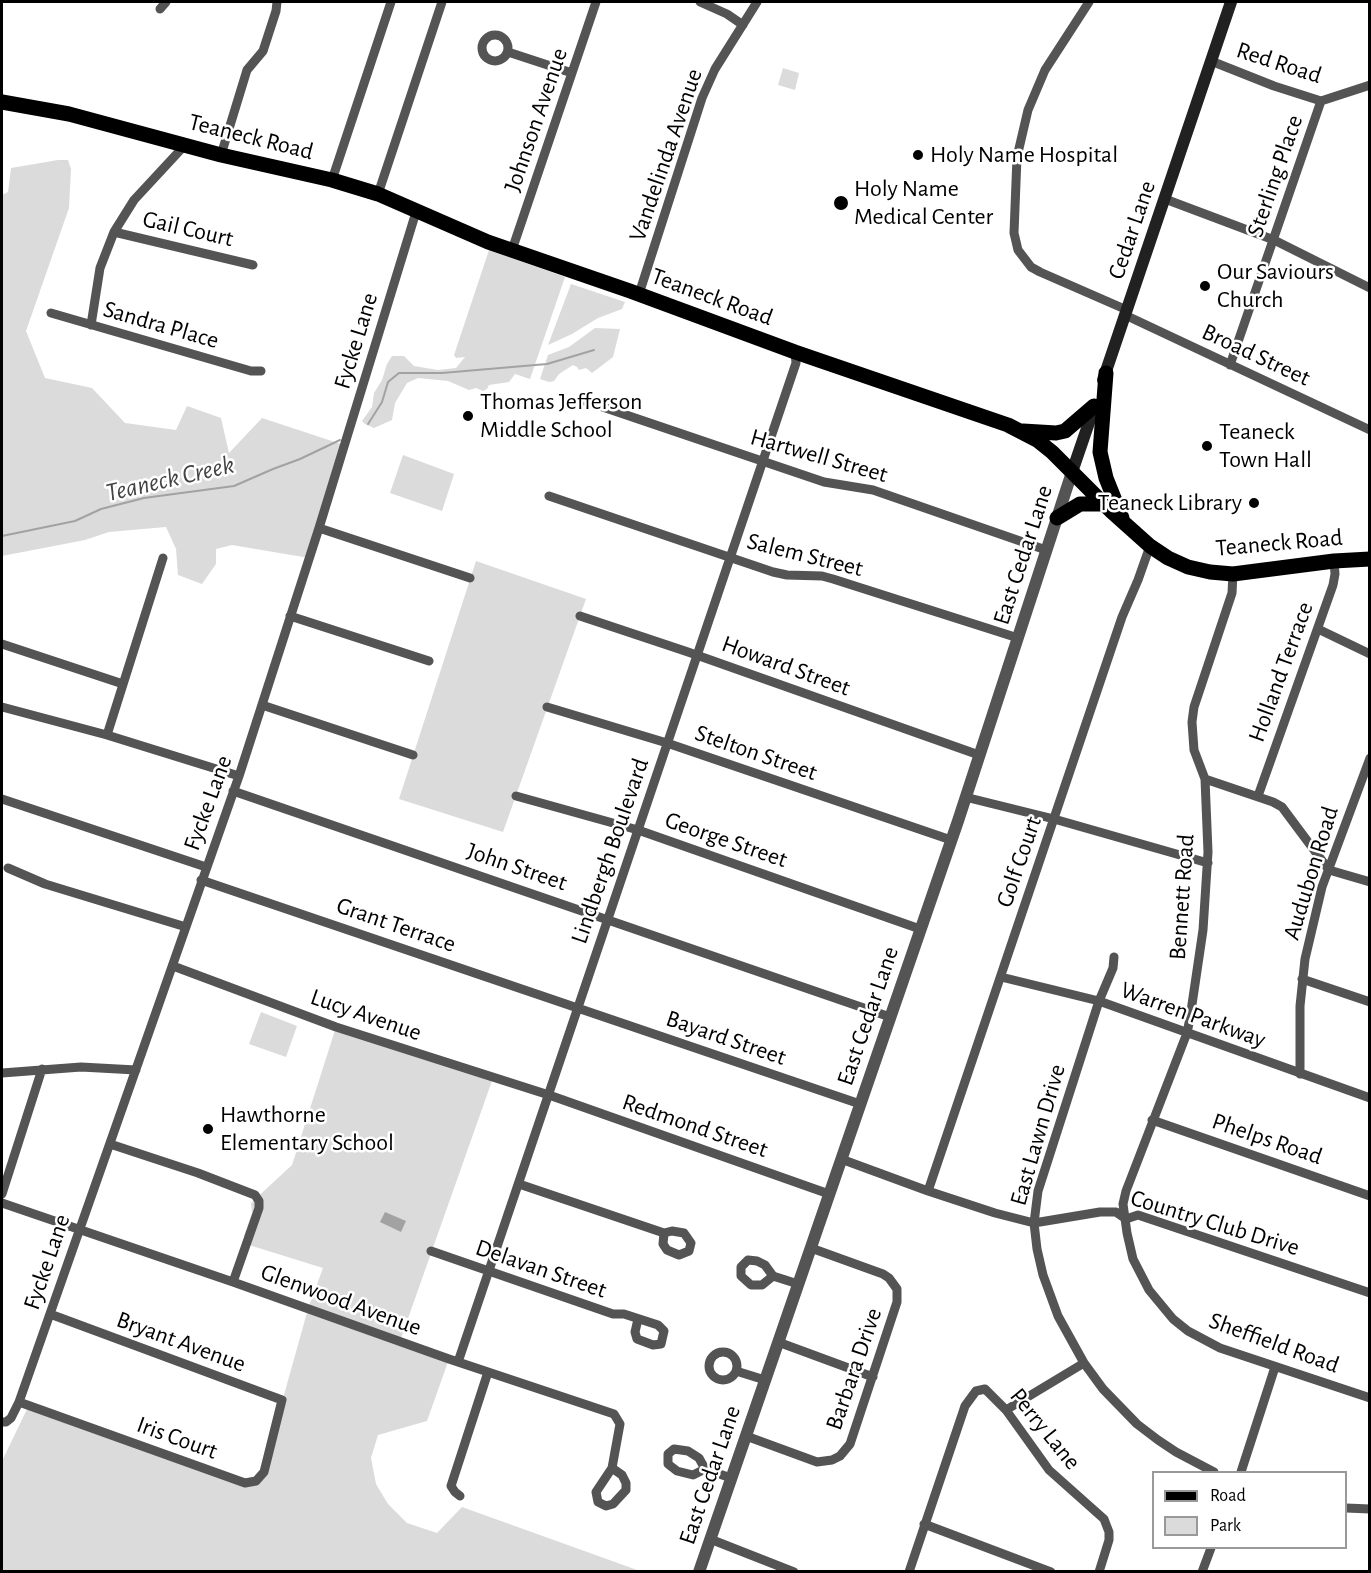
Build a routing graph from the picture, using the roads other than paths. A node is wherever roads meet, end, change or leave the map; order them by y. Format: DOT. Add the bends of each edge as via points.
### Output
graph roads {
  1 [pos="277,2"];
  2 [pos="391,2"];
  3 [pos="442,2"];
  4 [pos="596,2"];
  5 [pos="700,2"];
  6 [pos="757,2"];
  7 [pos="1089,2"];
  8 [pos="1231,2"];
  9 [pos="743,25"];
  10 [pos="508,52"];
  11 [pos="1211,61"];
  12 [pos="572,73"];
  13 [pos="1370,85"];
  14 [pos="1321,101"];
  15 [pos="2,102"];
  16 [pos="185,145"];
  17 [pos="221,155"];
  18 [pos="332,180"];
  19 [pos="378,194"];
  20 [pos="1164,200"];
  21 [pos="416,212"];
  22 [pos="114,232"];
  23 [pos="1274,240"];
  24 [pos="512,250"];
  25 [pos="253,265"];
  26 [pos="1370,288"];
  27 [pos="639,294"];
  28 [pos="51,313"];
  29 [pos="1126,313"];
  30 [pos="91,325"];
  31 [pos="795,352"];
  32 [pos="1230,364"];
  33 [pos="261,371"];
  34 [pos="1106,373"];
  35 [pos="582,400"];
  36 [pos="1094,406"];
  37 [pos="1370,430"];
  38 [pos="1021,431"];
  39 [pos="762,462"];
  40 [pos="1072,472"];
  41 [pos="549,496"];
  42 [pos="1104,504"];
  43 [pos="1057,518"];
  44 [pos="1125,524"];
  45 [pos="319,528"];
  46 [pos="1150,546"];
  47 [pos="1046,550"];
  48 [pos="730,556"];
  49 [pos="163,558"];
  50 [pos="1370,559"];
  51 [pos="1334,561"];
  52 [pos="1233,574"];
  53 [pos="470,578"];
  54 [pos="290,616"];
  55 [pos="580,616"];
  56 [pos="1318,629"];
  57 [pos="1018,638"];
  58 [pos="2,644"];
  59 [pos="1370,654"];
  60 [pos="697,655"];
  61 [pos="429,661"];
  62 [pos="123,684"];
  63 [pos="262,705"];
  64 [pos="2,707"];
  65 [pos="547,707"];
  66 [pos="106,735"];
  67 [pos="667,743"];
  68 [pos="413,755"];
  69 [pos="979,756"];
  70 [pos="1370,759"];
  71 [pos="239,776"];
  72 [pos="1205,779"];
  73 [pos="233,791"];
  74 [pos="516,796"];
  75 [pos="1258,796"];
  76 [pos="965,797"];
  77 [pos="2,799"];
  78 [pos="1054,819"];
  79 [pos="638,830"];
  80 [pos="951,840"];
  81 [pos="1208,863"];
  82 [pos="206,867"];
  83 [pos="8,868"];
  84 [pos="1329,870"];
  85 [pos="201,880"];
  86 [pos="1370,882"];
  87 [pos="608,919"];
  88 [pos="186,927"];
  89 [pos="920,929"];
  90 [pos="1114,957"];
  91 [pos="173,966"];
  92 [pos="1000,978"];
  93 [pos="1302,979"];
  94 [pos="1099,1001"];
  95 [pos="1370,1002"];
  96 [pos="578,1008"];
  97 [pos="890,1017"];
  98 [pos="1187,1032"];
  99 [pos="42,1069"];
  100 [pos="136,1070"];
  101 [pos="2,1072"];
  102 [pos="1300,1074"];
  103 [pos="549,1095"];
  104 [pos="1370,1098"];
  105 [pos="860,1104"];
  106 [pos="1152,1120"];
  107 [pos="110,1144"];
  108 [pos="841,1159"];
  109 [pos="519,1184"];
  110 [pos="928,1191"];
  111 [pos="2,1194"];
  112 [pos="829,1194"];
  113 [pos="1370,1196"];
  114 [pos="2,1203"];
  115 [pos="1126,1219"];
  116 [pos="1034,1223"];
  117 [pos="79,1229"];
  118 [pos="664,1233"];
  119 [pos="811,1248"];
  120 [pos="431,1251"];
  121 [pos="489,1272"];
  122 [pos="773,1276"];
  123 [pos="233,1282"];
  124 [pos="798,1284"];
  125 [pos="1370,1293"];
  126 [pos="50,1314"];
  127 [pos="638,1319"];
  128 [pos="778,1342"];
  129 [pos="458,1362"];
  130 [pos="1084,1363"];
  131 [pos="1275,1367"];
  132 [pos="736,1371"];
  133 [pos="488,1372"];
  134 [pos="873,1377"];
  135 [pos="765,1380"];
  136 [pos="1370,1398"];
  137 [pos="19,1402"];
  138 [pos="1006,1410"];
  139 [pos="278,1416"];
  140 [pos="2,1422"];
  141 [pos="746,1436"];
  142 [pos="612,1468"];
  143 [pos="705,1469"];
  144 [pos="1210,1471"];
  145 [pos="1242,1471"];
  146 [pos="732,1478"];
  147 [pos="460,1496"];
  148 [pos="1347,1508"];
  149 [pos="1370,1509"];
  150 [pos="924,1524"];
  151 [pos="710,1539"];
  152 [pos="1211,1549"];
  153 [pos="699,1572"];
  154 [pos="794,1572"];
  155 [pos="909,1572"];
  156 [pos="1051,1572"];
  157 [pos="1099,1572"];
  158 [pos="1202,1572"];
  1 -- 17 [label="street" via="262,51 247,70"];
  2 -- 18 [label="street"];
  3 -- 19 [label="street"];
  4 -- 12 [label="street, Johnson Avenue"];
  5 -- 9 [label="street"];
  6 -- 9 [label="street, Vandelinda Avenue"];
  7 -- 29 [label="street, Broad Street" via="1045,70 1028,110 1017,157 1014,233 1018,250 1031,267"];
  8 -- 11 [label="main road, Cedar Lane"];
  9 -- 27 [label="street, Vandelinda Avenue" via="702,98"];
  10 -- 12 [label="street"];
  11 -- 14 [label="street, Red Road"];
  11 -- 20 [label="main road, Cedar Lane"];
  12 -- 24 [label="street, Johnson Avenue"];
  13 -- 14 [label="street, Red Road"];
  14 -- 23 [label="street, Sterling Place"];
  15 -- 16 [label="main road, Teaneck Road" via="69,114"];
  16 -- 17 [label="main road, Teaneck Road"];
  16 -- 22 [label="street" via="134,200"];
  17 -- 18 [label="main road, Teaneck Road"];
  18 -- 19 [label="main road, Teaneck Road"];
  19 -- 21 [label="main road, Teaneck Road"];
  20 -- 23 [label="street"];
  20 -- 29 [label="main road, Cedar Lane"];
  21 -- 24 [label="main road, Teaneck Road"];
  21 -- 45 [label="street, Fycke Lane"];
  22 -- 25 [label="street, Gail Court"];
  22 -- 30 [label="street" via="100,268"];
  23 -- 26 [label="street"];
  23 -- 32 [label="street, Sterling Place"];
  24 -- 27 [label="main road, Teaneck Road"];
  27 -- 31 [label="main road, Teaneck Road"];
  28 -- 30 [label="street, Sandra Place"];
  29 -- 32 [label="street, Broad Street"];
  29 -- 34 [label="main road, Cedar Lane"];
  30 -- 33 [label="street, Sandra Place"];
  31 -- 38 [label="main road, Teaneck Road"];
  31 -- 39 [label="street, Lindbergh Boulevard" via="796,363"];
  32 -- 37 [label="street, Broad Street"];
  34 -- 36 [label="main road, Cedar Lane"];
  34 -- 44 [label="main road" via="1100,452"];
  35 -- 39 [label="street, Hartwell Street"];
  36 -- 38 [label="main road" via="1065,431"];
  36 -- 40 [label="main road, Cedar Lane"];
  38 -- 40 [label="main road, Teaneck Road" via="1042,444"];
  39 -- 47 [label="street, Hartwell Street" via="824,482 873,490"];
  39 -- 48 [label="street, Lindbergh Boulevard"];
  40 -- 42 [label="main road, Teaneck Road"];
  40 -- 43 [label="street, East Cedar Lane"];
  41 -- 48 [label="street, Salem Street"];
  42 -- 43 [label="main road" via="1080,504"];
  42 -- 44 [label="main road, Teaneck Road"];
  43 -- 47 [label="street, East Cedar Lane"];
  44 -- 46 [label="main road, Teaneck Road"];
  45 -- 53 [label="street"];
  45 -- 54 [label="street, Fycke Lane"];
  46 -- 52 [label="main road, Teaneck Road" via="1188,567"];
  46 -- 78 [label="street, Golf Court"];
  47 -- 57 [label="street, East Cedar Lane"];
  48 -- 57 [label="street, Salem Street" via="773,572 833,579"];
  48 -- 60 [label="street, Lindbergh Boulevard"];
  49 -- 62 [label="street"];
  50 -- 51 [label="main road, Teaneck Road"];
  51 -- 52 [label="main road, Teaneck Road"];
  51 -- 56 [label="street, Holland Terrace" via="1335,577"];
  52 -- 72 [label="street, Bennett Road" via="1232,592 1194,707 1191,735"];
  54 -- 61 [label="street"];
  54 -- 63 [label="street, Fycke Lane"];
  55 -- 60 [label="street, Howard Street"];
  56 -- 59 [label="street"];
  56 -- 75 [label="street, Holland Terrace"];
  57 -- 69 [label="street, East Cedar Lane"];
  58 -- 62 [label="street"];
  60 -- 67 [label="street, Lindbergh Boulevard"];
  60 -- 69 [label="street, Howard Street"];
  62 -- 66 [label="street"];
  63 -- 68 [label="street"];
  63 -- 71 [label="street, Fycke Lane"];
  64 -- 66 [label="street"];
  65 -- 67 [label="street, Stelton Street"];
  66 -- 71 [label="street"];
  67 -- 79 [label="street, Lindbergh Boulevard"];
  67 -- 80 [label="street, Stelton Street"];
  69 -- 76 [label="street, East Cedar Lane"];
  70 -- 84 [label="street, Audubon Road"];
  71 -- 73 [label="street, Fycke Lane"];
  72 -- 75 [label="street"];
  72 -- 81 [label="street, Bennett Road"];
  73 -- 82 [label="street, Fycke Lane"];
  73 -- 87 [label="street, John Street"];
  74 -- 79 [label="street, George Street"];
  75 -- 84 [label="street" via="1274,801 1288,813"];
  76 -- 78 [label="street"];
  76 -- 80 [label="street, East Cedar Lane"];
  77 -- 82 [label="street"];
  78 -- 81 [label="street"];
  78 -- 92 [label="street, Golf Court"];
  79 -- 87 [label="street, Lindbergh Boulevard"];
  79 -- 89 [label="street, George Street"];
  80 -- 89 [label="street, East Cedar Lane"];
  81 -- 98 [label="street, Bennett Road" via="1203,930"];
  82 -- 85 [label="street, Fycke Lane"];
  83 -- 88 [label="street" via="45,884"];
  84 -- 86 [label="street"];
  84 -- 93 [label="street, Audubon Road"];
  85 -- 88 [label="street, Fycke Lane"];
  85 -- 96 [label="street, Grant Terrace"];
  87 -- 96 [label="street, Lindbergh Boulevard"];
  87 -- 97 [label="street, John Street"];
  88 -- 91 [label="street, Fycke Lane"];
  89 -- 97 [label="street, East Cedar Lane"];
  90 -- 94 [label="street, East Lawn Drive"];
  91 -- 100 [label="street, Fycke Lane"];
  91 -- 103 [label="street, Lucy Avenue" via="336,1027"];
  92 -- 94 [label="street, Warren Parkway"];
  92 -- 110 [label="street, Golf Court"];
  93 -- 95 [label="street"];
  93 -- 102 [label="street, Audubon Road"];
  94 -- 98 [label="street, Warren Parkway"];
  94 -- 116 [label="street, East Lawn Drive" via="1038,1191"];
  96 -- 103 [label="street, Lindbergh Boulevard"];
  96 -- 105 [label="street, Bayard Street"];
  97 -- 105 [label="street, East Cedar Lane"];
  98 -- 102 [label="street, Warren Parkway"];
  98 -- 106 [label="street, Bennett Road"];
  99 -- 100 [label="street"];
  99 -- 101 [label="street"];
  99 -- 111 [label="street"];
  100 -- 107 [label="street, Fycke Lane"];
  102 -- 104 [label="street, Warren Parkway"];
  103 -- 109 [label="street, Lindbergh Boulevard"];
  103 -- 112 [label="street, Redmond Street"];
  105 -- 108 [label="street, East Cedar Lane"];
  106 -- 113 [label="street, Phelps Road"];
  106 -- 115 [label="street, Bennett Road" via="1126,1191"];
  107 -- 117 [label="street, Fycke Lane"];
  107 -- 123 [label="street" via="255,1195 260,1208"];
  108 -- 110 [label="street, Country Club Drive"];
  108 -- 112 [label="street, East Cedar Lane"];
  109 -- 118 [label="street"];
  109 -- 121 [label="street, Lindbergh Boulevard"];
  110 -- 116 [label="street, Country Club Drive"];
  112 -- 119 [label="street, East Cedar Lane"];
  114 -- 117 [label="street, Glenwood Avenue"];
  115 -- 116 [label="street, Country Club Drive" via="1116,1212 1100,1212"];
  115 -- 125 [label="street, Country Club Drive" via="1138,1215 1153,1219"];
  115 -- 131 [label="street, Sheffield Road" via="1129,1247 1139,1274 1173,1319 1220,1348"];
  116 -- 130 [label="street, East Lawn Drive" via="1050,1296"];
  117 -- 123 [label="street, Glenwood Avenue"];
  117 -- 126 [label="street, Fycke Lane"];
  119 -- 124 [label="street, East Cedar Lane"];
  119 -- 134 [label="street, Barbara Drive" via="883,1274 897,1289 897,1302"];
  120 -- 121 [label="street, Delavan Street"];
  121 -- 127 [label="street, Delavan Street" via="615,1315"];
  121 -- 129 [label="street, Lindbergh Boulevard"];
  122 -- 124 [label="street"];
  123 -- 129 [label="street, Glenwood Avenue"];
  124 -- 128 [label="street, East Cedar Lane"];
  126 -- 137 [label="street, Fycke Lane"];
  126 -- 139 [label="street, Bryant Avenue" via="282,1400"];
  128 -- 134 [label="street"];
  128 -- 135 [label="street, East Cedar Lane"];
  129 -- 133 [label="street, Glenwood Avenue"];
  130 -- 138 [label="street"];
  130 -- 144 [label="street, East Lawn Drive" via="1137,1424"];
  131 -- 136 [label="street, Sheffield Road"];
  131 -- 145 [label="street"];
  132 -- 135 [label="street"];
  133 -- 142 [label="street, Glenwood Avenue" via="614,1414 620,1424"];
  133 -- 147 [label="street" via="452,1486"];
  134 -- 141 [label="street, Barbara Drive" via="850,1444 832,1460 810,1460"];
  135 -- 141 [label="street, East Cedar Lane"];
  137 -- 139 [label="street, Iris Court" via="244,1483 256,1481 264,1472"];
  137 -- 140 [label="street" via="11,1418"];
  138 -- 150 [label="street, Perry Lane" via="985,1389 971,1395"];
  138 -- 157 [label="street, Perry Lane" via="1049,1470 1104,1519 1109,1540"];
  141 -- 146 [label="street, East Cedar Lane"];
  143 -- 146 [label="street"];
  146 -- 151 [label="street, East Cedar Lane"];
  148 -- 149 [label="street"];
  150 -- 155 [label="street, Perry Lane"];
  150 -- 156 [label="street"];
  151 -- 153 [label="street, East Cedar Lane"];
  151 -- 154 [label="street"];
  152 -- 158 [label="street"];
}
